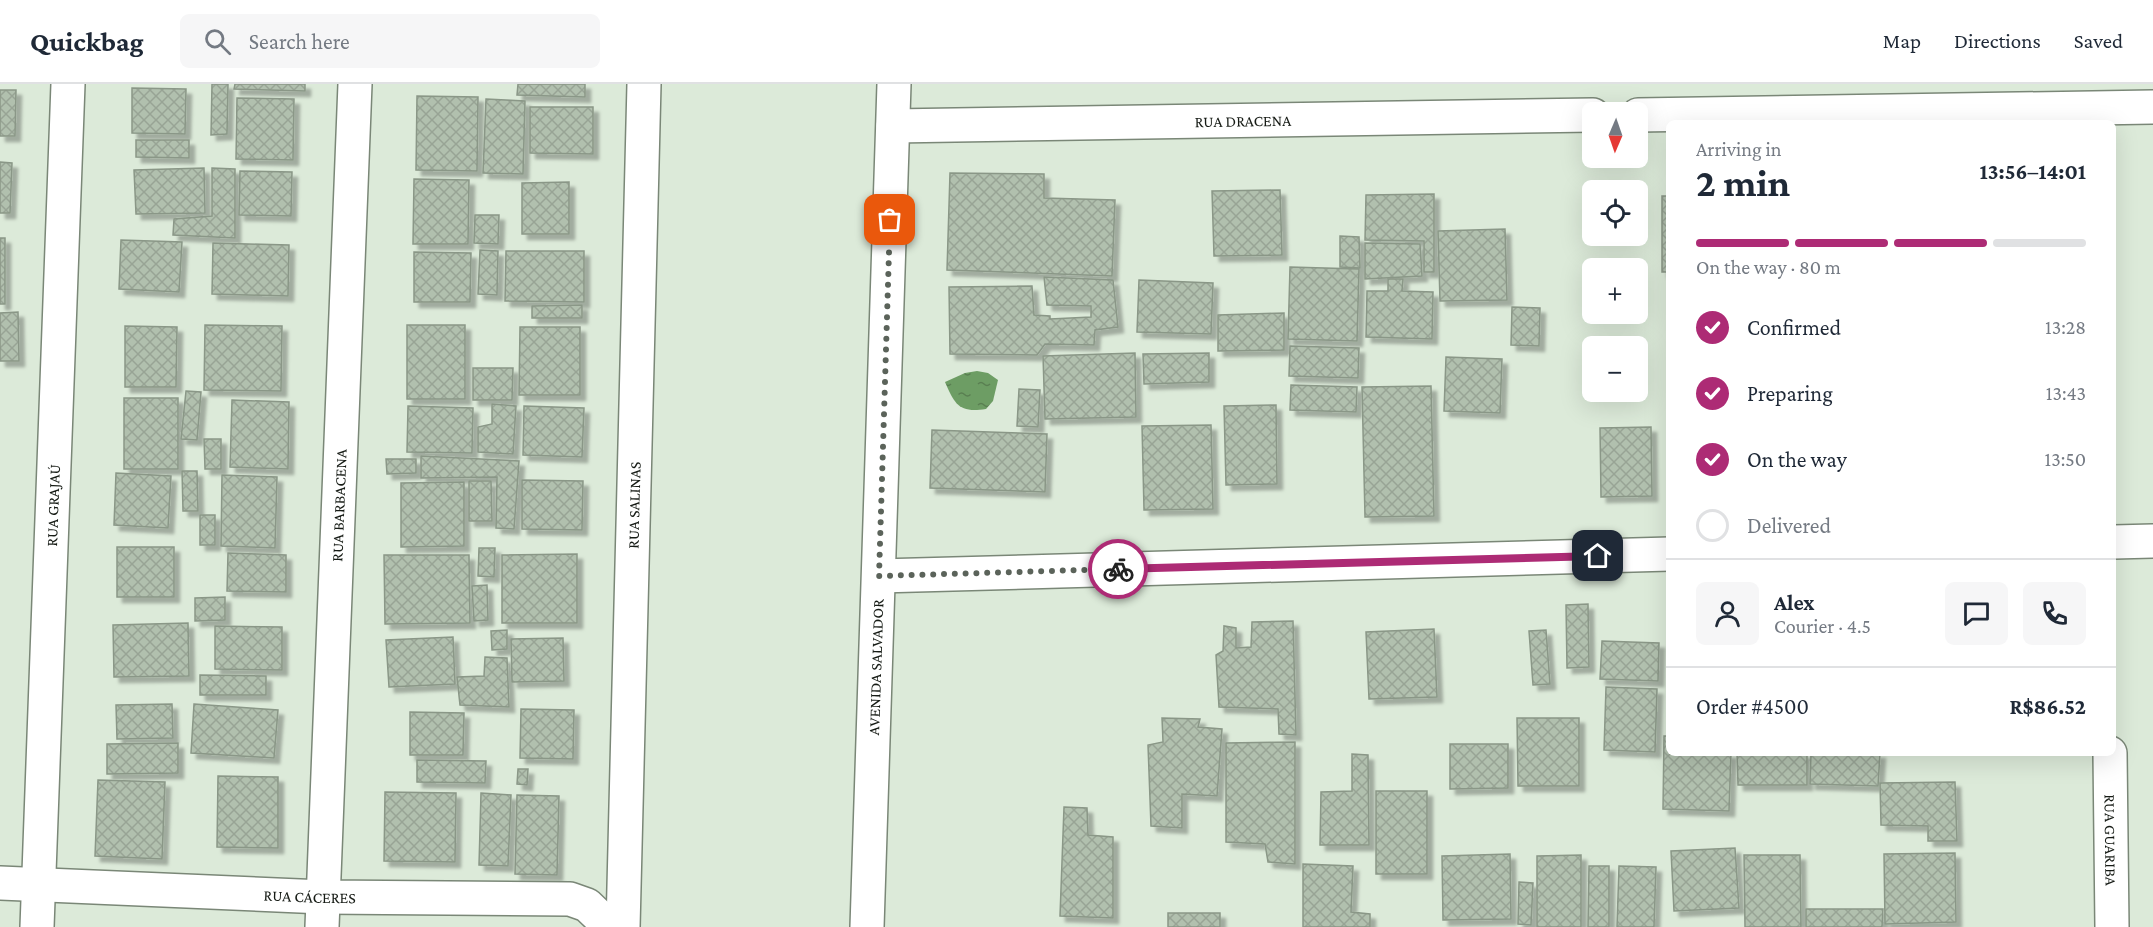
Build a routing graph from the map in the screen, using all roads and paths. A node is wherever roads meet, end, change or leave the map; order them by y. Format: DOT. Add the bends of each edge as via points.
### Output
graph roads {
  1 [pos="68,84"];
  2 [pos="355,84"];
  3 [pos="644,84"];
  4 [pos="894,84"];
  5 [pos="2100,105"];
  6 [pos="2153,107"];
  7 [pos="1648,115"];
  8 [pos="1582,116"];
  9 [pos="893,126"];
  10 [pos="2153,541"];
  11 [pos="2116,542"];
  12 [pos="1666,554"];
  13 [pos="879,576"];
  14 [pos="2110,756"];
  15 [pos="0,883"];
  16 [pos="39,884"];
  17 [pos="323,912"];
  18 [pos="37,927"];
  19 [pos="610,927"];
  20 [pos="623,927"];
  21 [pos="867,927"];
  22 [pos="2112,927"];
  1 -- 16 [label="street, RUA GRAJAÚ"];
  2 -- 17 [label="street, RUA BARBACENA"];
  3 -- 20 [label="street, RUA SALINAS"];
  4 -- 9 [label="street, AVENIDA SALVADOR"];
  5 -- 6 [label="street"];
  5 -- 7 [label="street"];
  8 -- 9 [label="street, RUA DRACENA"];
  9 -- 13 [label="street, AVENIDA SALVADOR"];
  10 -- 11 [label="street"];
  12 -- 13 [label="street"];
  13 -- 21 [label="street, AVENIDA SALVADOR"];
  14 -- 22 [label="street, RUA GUARIBA"];
  15 -- 16 [label="street, RUA CÁCERES"];
  16 -- 17 [label="street, RUA CÁCERES"];
  16 -- 18 [label="street, RUA GRAJAÚ"];
  17 -- 19 [label="street, RUA CÁCERES" via="570,899 587,905"];
}
